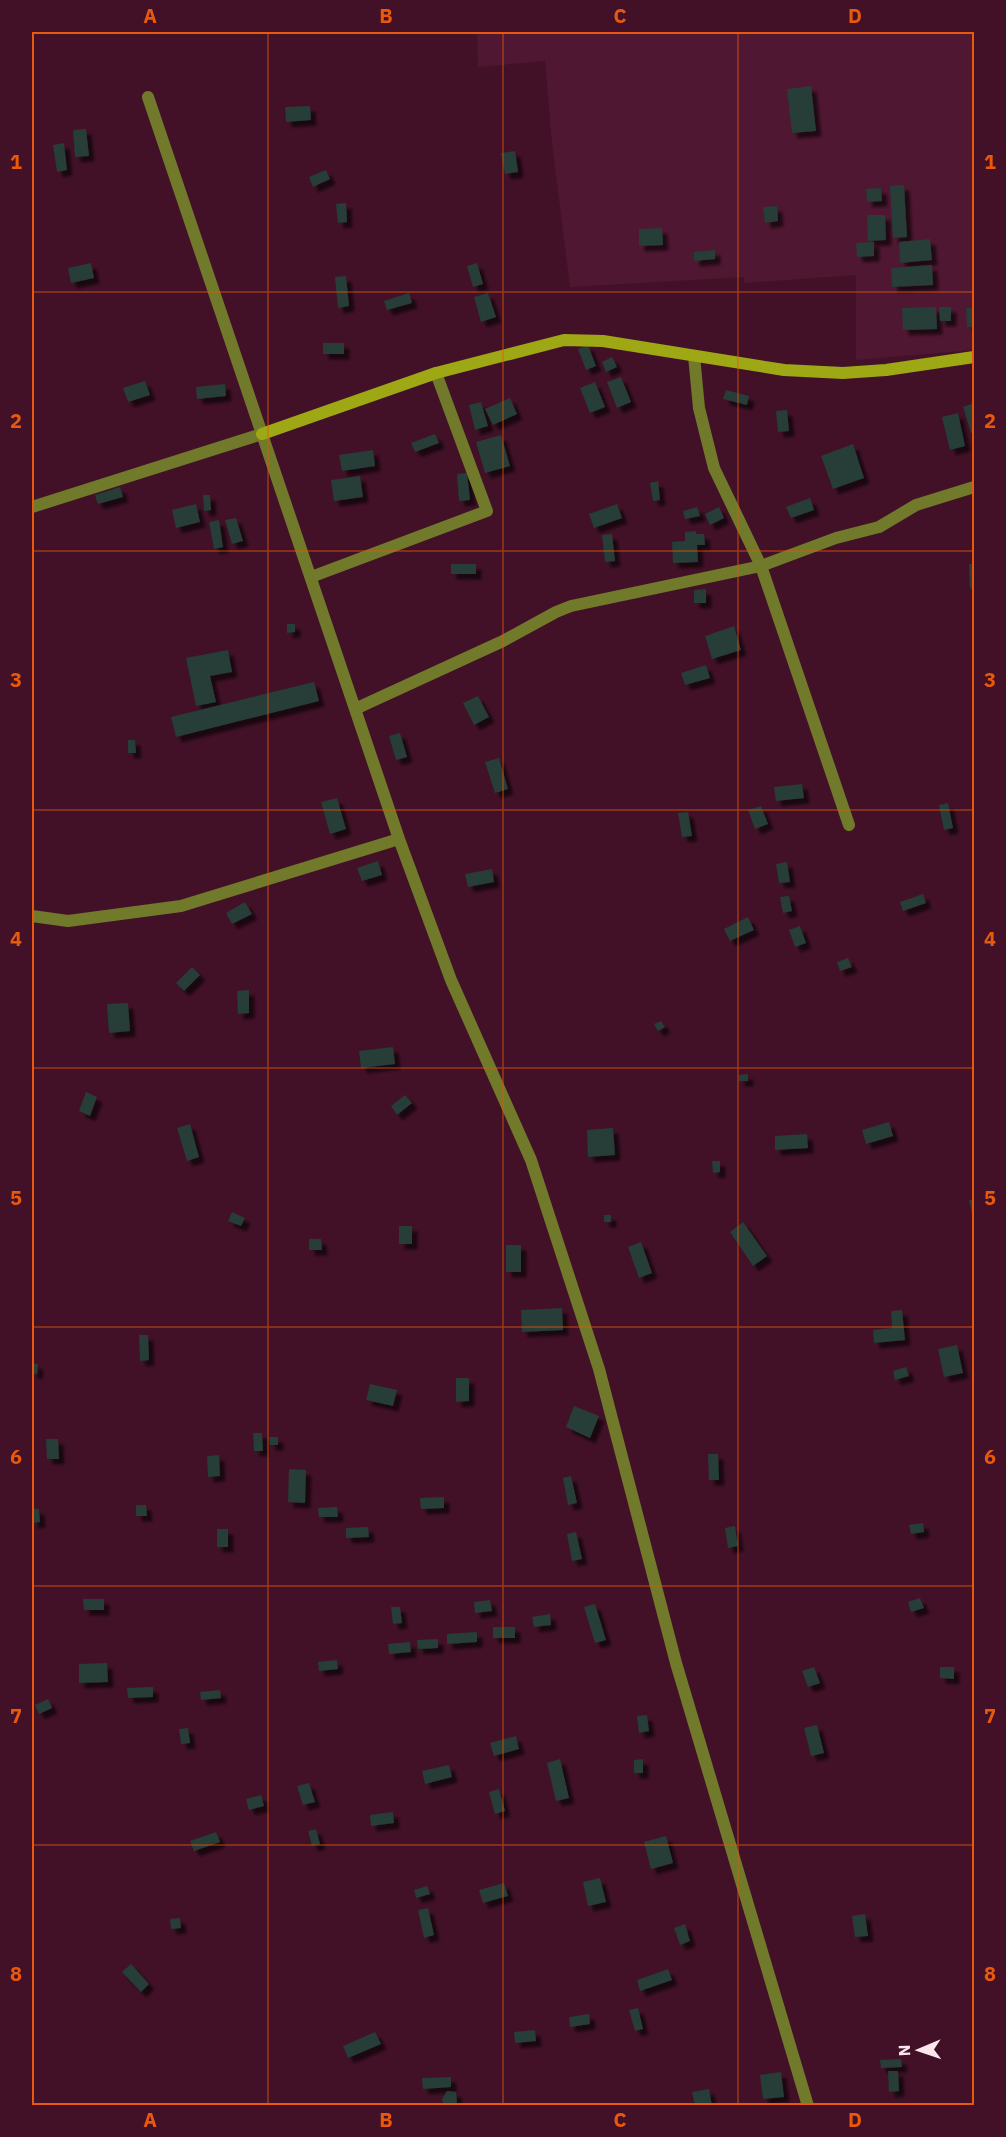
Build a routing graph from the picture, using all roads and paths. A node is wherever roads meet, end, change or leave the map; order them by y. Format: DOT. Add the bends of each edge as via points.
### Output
graph roads {
  1 [pos="148,97"];
  2 [pos="694,356"];
  3 [pos="975,357"];
  4 [pos="436,374"];
  5 [pos="262,434"];
  6 [pos="975,487"];
  7 [pos="32,507"];
  8 [pos="761,566"];
  9 [pos="310,577"];
  10 [pos="355,709"];
  11 [pos="849,825"];
  12 [pos="399,839"];
  13 [pos="32,916"];
  14 [pos="808,2106"];
  1 -- 5 [label="street"];
  2 -- 3 [label="street" via="784,370 843,373"];
  2 -- 4 [label="street" via="603,341 564,340"];
  2 -- 8 [label="street" via="699,408 714,468"];
  4 -- 5 [label="street"];
  4 -- 9 [label="street" via="487,511"];
  5 -- 7 [label="street"];
  5 -- 9 [label="street"];
  6 -- 8 [label="street" via="916,506 879,527 836,538"];
  8 -- 10 [label="street" via="571,606 503,642"];
  8 -- 11 [label="street"];
  9 -- 10 [label="street"];
  10 -- 12 [label="street"];
  12 -- 13 [label="street" via="181,906 68,921"];
  12 -- 14 [label="street" via="451,980 531,1160 599,1369 676,1663"];
}
